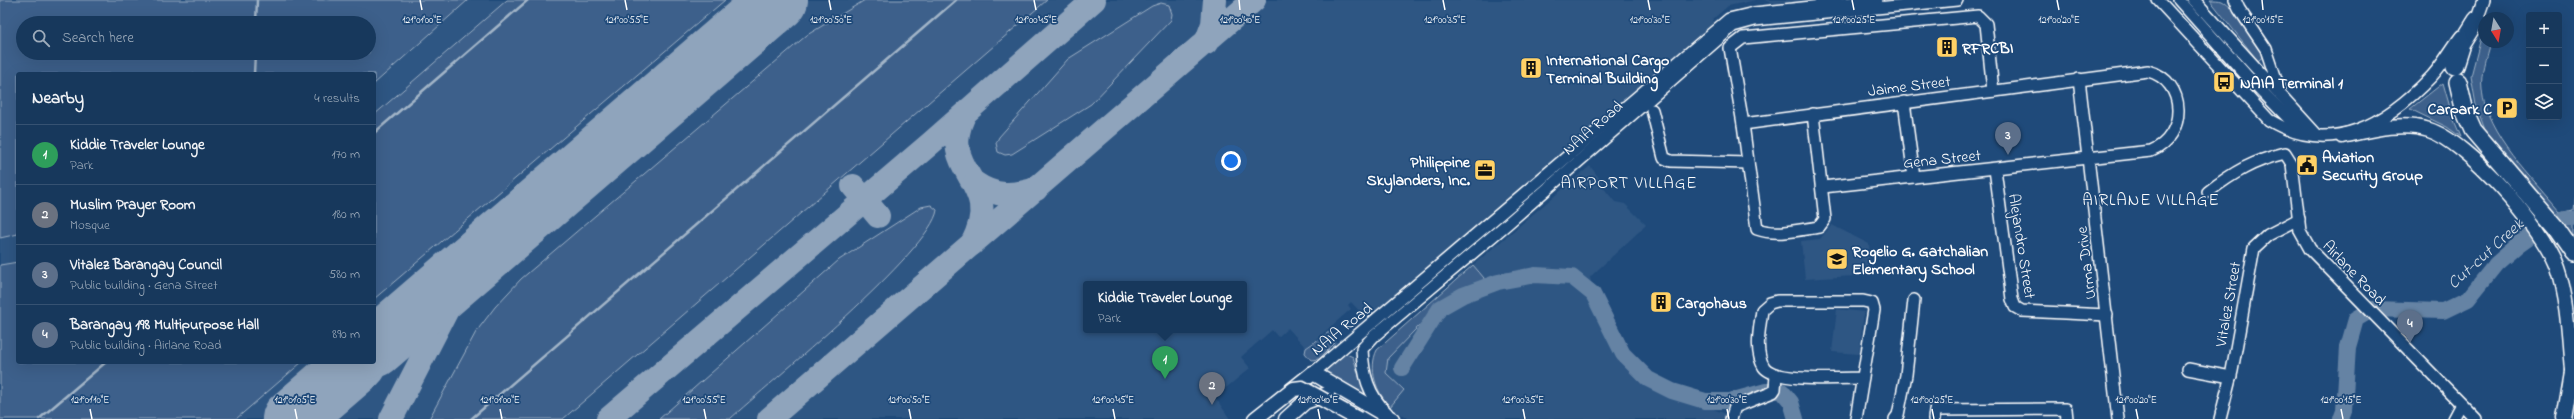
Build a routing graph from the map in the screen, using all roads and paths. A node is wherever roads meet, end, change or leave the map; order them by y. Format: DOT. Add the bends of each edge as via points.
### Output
graph roads {
  1 [pos="1877,0"];
  2 [pos="1957,0"];
  3 [pos="2158,0"];
  4 [pos="2179,0"];
  5 [pos="2194,0"];
  6 [pos="2235,0"];
  7 [pos="2484,0"];
  8 [pos="2480,12"];
  9 [pos="2478,20"];
  10 [pos="2080,79"];
  11 [pos="1994,91"];
  12 [pos="2286,101"];
  13 [pos="1904,102"];
  14 [pos="1652,110"];
  15 [pos="1813,114"];
  16 [pos="1743,124"];
  17 [pos="2303,133"];
  18 [pos="2317,135"];
  19 [pos="2342,136"];
  20 [pos="2089,159"];
  21 [pos="1748,163"];
  22 [pos="1995,169"];
  23 [pos="1914,177"];
  24 [pos="1822,186"];
  25 [pos="2208,192"];
  26 [pos="2299,219"];
  27 [pos="2574,253"];
  28 [pos="1914,300"];
  29 [pos="2107,316"];
  30 [pos="2573,364"];
  31 [pos="2188,369"];
  32 [pos="1313,373"];
  33 [pos="1776,375"];
  34 [pos="2231,377"];
  35 [pos="1863,378"];
  36 [pos="1343,392"];
  37 [pos="1305,402"];
  38 [pos="2461,404"];
  39 [pos="1255,419"];
  40 [pos="1258,419"];
  41 [pos="1286,419"];
  42 [pos="1358,419"];
  43 [pos="1392,419"];
  44 [pos="1730,419"];
  45 [pos="1856,419"];
  46 [pos="1895,419"];
  47 [pos="1934,419"];
  48 [pos="2067,419"];
  49 [pos="2118,419"];
  50 [pos="2220,419"];
  51 [pos="2453,419"];
  52 [pos="2476,419"];
  53 [pos="2564,419"];
  1 -- 32 [label="street, NAIA Road" via="1754,13 1729,19"];
  2 -- 43 [label="street, NAIA Road" via="1755,20 1733,26 1362,349 1366,382 1380,406"];
  3 -- 17 [label="street" via="2268,120 2284,129"];
  4 -- 17 [label="street"];
  5 -- 12 [label="street"];
  6 -- 12 [label="street" via="2266,49 2276,83"];
  7 -- 8 [label="street"];
  9 -- 19 [label="street" via="2469,26 2436,71 2422,85 2379,120"];
  9 -- 27 [label="highway" via="2462,44 2456,74 2465,112 2473,130"];
  10 -- 11 [label="street, Jaime Street"];
  10 -- 20 [label="street, Urma Drive"];
  10 -- 20 [label="street" via="2148,71 2157,73 2169,84 2177,106 2176,129 2166,144 2151,151"];
  11 -- 13 [label="street, Jaime Street"];
  11 -- 16 [label="street" via="1986,24 1978,16 1744,38 1730,48"];
  12 -- 18 [label="street"];
  13 -- 15 [label="street, Jaime Street"];
  13 -- 23 [label="street"];
  14 -- 21 [label="street" via="1664,158"];
  15 -- 16 [label="street, Jaime Street"];
  15 -- 24 [label="street"];
  16 -- 21 [label="street"];
  17 -- 18 [label="street"];
  18 -- 19 [label="street"];
  19 -- 30 [label="main road" via="2403,126 2429,130 2441,135 2476,161 2542,238 2552,255 2567,311"];
  20 -- 22 [label="street, Gena Street"];
  20 -- 29 [label="street, Urma Drive"];
  21 -- 24 [label="street" via="1757,228 1768,233 1819,227 1825,219"];
  22 -- 23 [label="street, Gena Street"];
  22 -- 29 [label="street, Alejandro Street" via="2015,307 2022,311"];
  23 -- 24 [label="street, Gena Street"];
  25 -- 26 [label="street, Airlane Road" via="2234,171 2285,152 2292,164"];
  26 -- 34 [label="street, Vitalez Street" via="2268,235 2254,248"];
  26 -- 38 [label="street, Airlane Road" via="2300,231 2310,249"];
  28 -- 46 [label="street" via="1906,375"];
  29 -- 49 [label="street, Urma Drive"];
  30 -- 53 [label="main road"];
  31 -- 34 [label="street"];
  32 -- 36 [label="main road, NAIA Road"];
  32 -- 37 [label="main road"];
  32 -- 39 [label="main road"];
  33 -- 35 [label="street"];
  33 -- 35 [label="street" via="1765,368 1761,360 1759,337 1762,310 1770,303 1863,300 1872,303 1874,310"];
  33 -- 44 [label="street" via="1774,390 1735,407"];
  34 -- 50 [label="street, Vitalez Street"];
  35 -- 45 [label="street"];
  36 -- 37 [label="main road" via="1320,395"];
  36 -- 43 [label="main road, NAIA Road"];
  37 -- 41 [label="main road"];
  38 -- 51 [label="street"];
  38 -- 52 [label="street, Airlane Road"];
  40 -- 42 [label="main road, bridge" via="1294,390 1302,388"];
  47 -- 48 [label="street" via="1935,410 2059,409 2066,409"];
}
